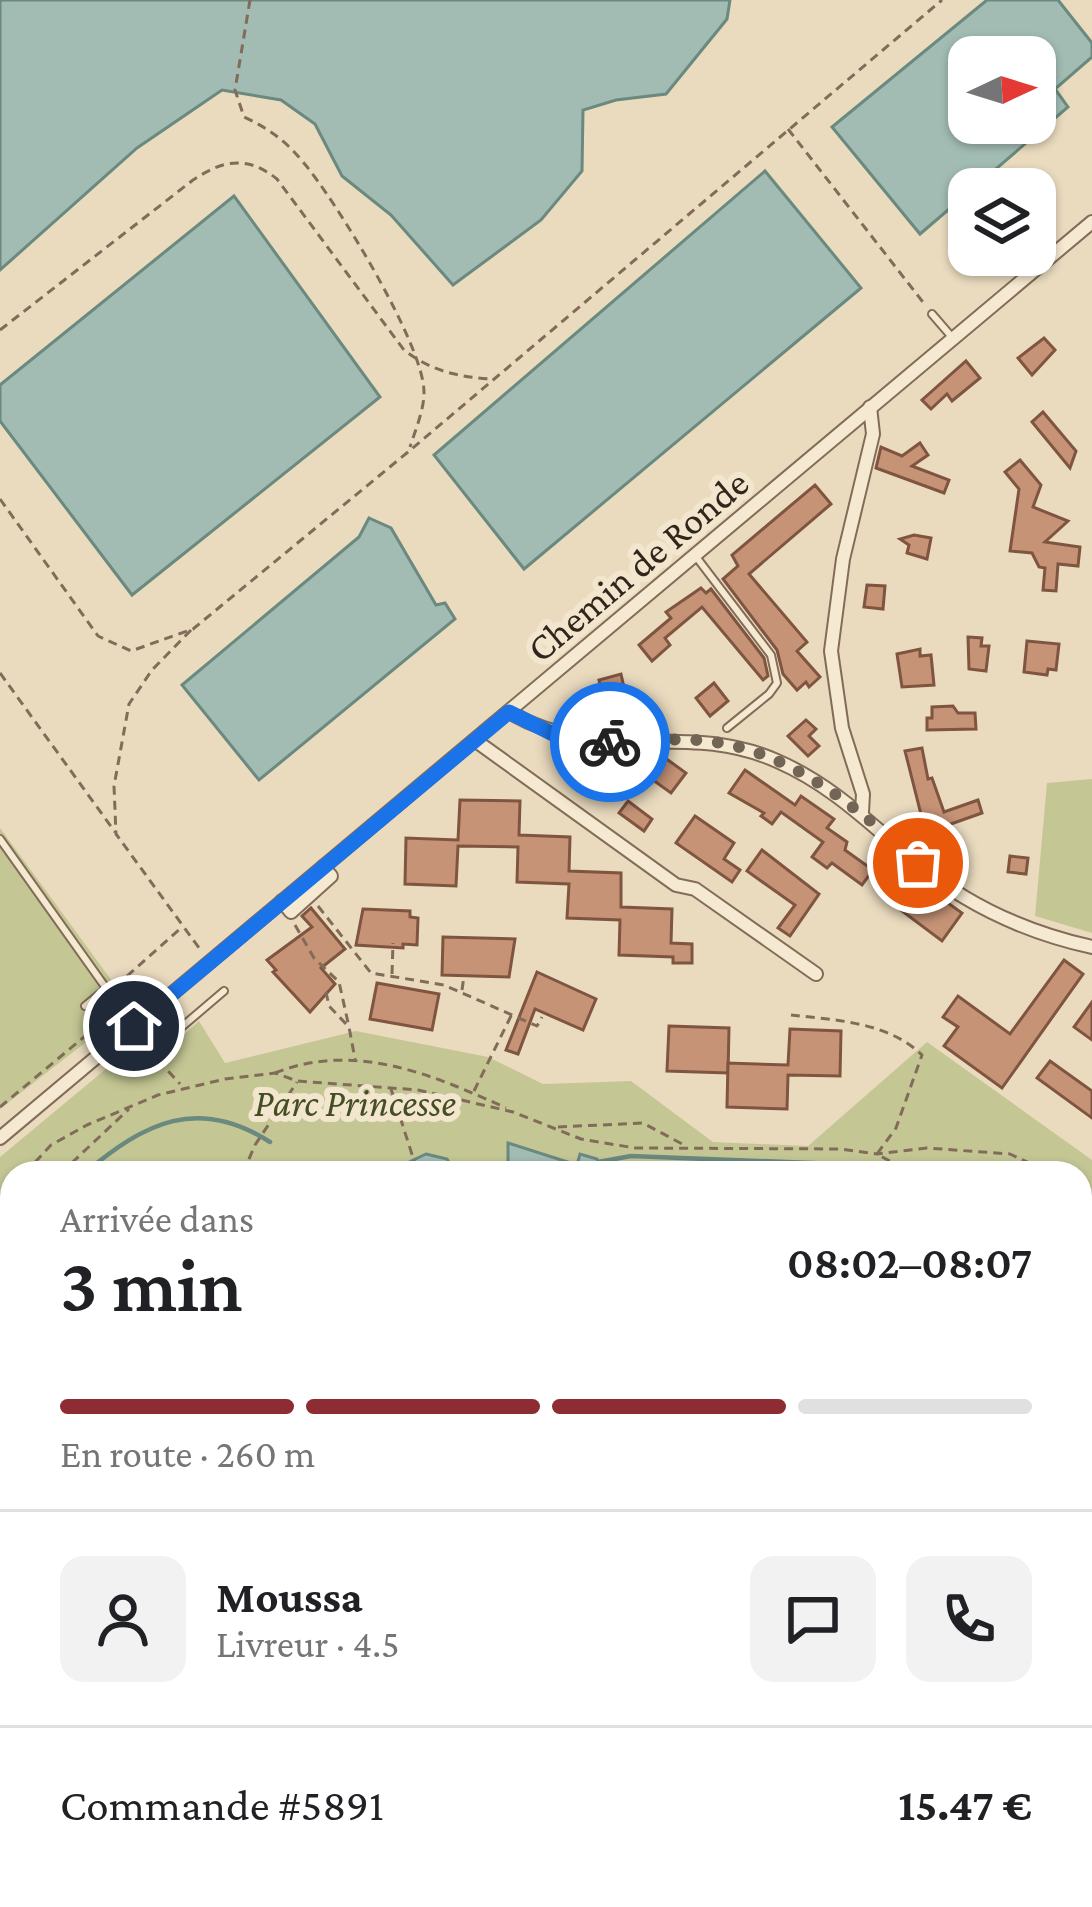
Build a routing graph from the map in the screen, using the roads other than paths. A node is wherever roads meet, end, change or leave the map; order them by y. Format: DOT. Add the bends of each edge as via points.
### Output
graph roads {
  1 [pos="1092,222"];
  2 [pos="932,314"];
  3 [pos="954,339"];
  4 [pos="870,407"];
  5 [pos="695,556"];
  6 [pos="509,712"];
  7 [pos="728,728"];
  8 [pos="476,740"];
  9 [pos="862,812"];
  10 [pos="0,838"];
  11 [pos="323,867"];
  12 [pos="286,906"];
  13 [pos="1092,947"];
  14 [pos="816,974"];
  15 [pos="108,987"];
  16 [pos="224,991"];
  17 [pos="85,1006"];
  18 [pos="155,1008"];
  19 [pos="135,1031"];
  20 [pos="0,1138"];
  1 -- 3 [label="street, Chemin de Ronde"];
  2 -- 3 [label="lane"];
  3 -- 4 [label="street, Chemin de Ronde"];
  4 -- 5 [label="street, Chemin de Ronde"];
  4 -- 9 [label="street" via="873,434 831,651"];
  5 -- 6 [label="street, Chemin de Ronde"];
  5 -- 7 [label="lane" via="775,669 769,694"];
  6 -- 8 [label="street, Chemin de Ronde"];
  6 -- 9 [label="street" via="582,741 742,748"];
  8 -- 11 [label="street, Chemin de Ronde"];
  8 -- 14 [label="street" via="676,885 695,889"];
  9 -- 13 [label="street" via="961,896 1006,920"];
  10 -- 15 [label="lane"];
  11 -- 12 [label="street, Chemin de Ronde"];
  11 -- 12 [label="street" via="331,876"];
  12 -- 18 [label="street, Chemin de Ronde"];
  15 -- 17 [label="lane"];
  15 -- 19 [label="lane"];
  16 -- 18 [label="lane" via="177,1031"];
  18 -- 19 [label="street, Chemin de Ronde"];
  19 -- 20 [label="street, Chemin de Ronde"];
}
